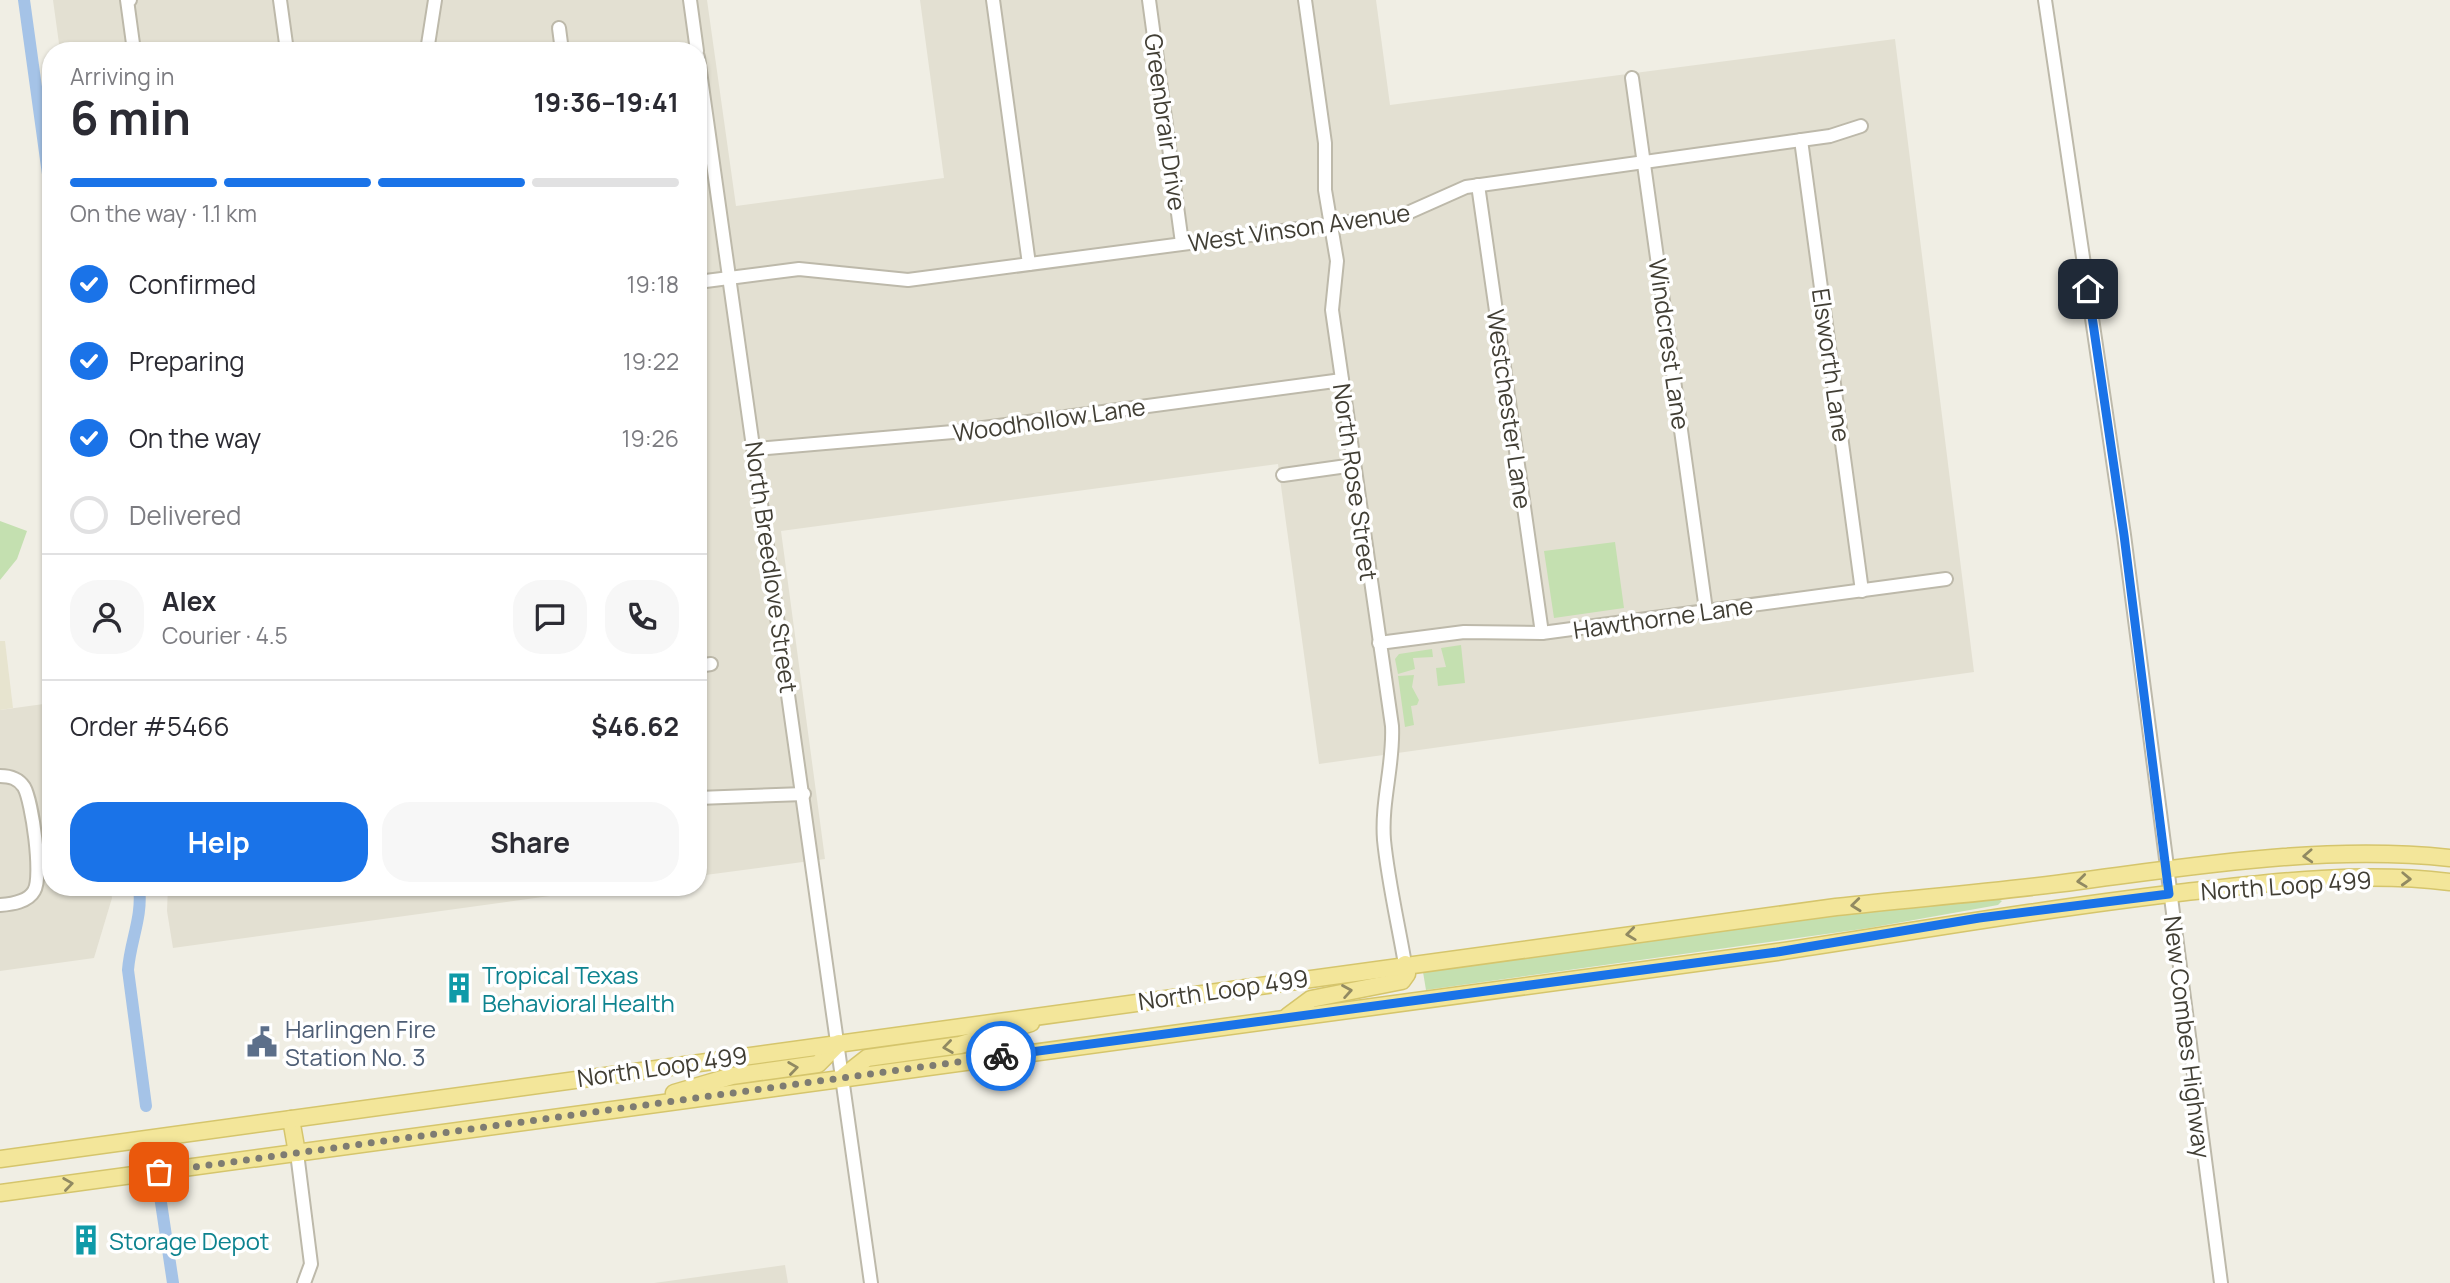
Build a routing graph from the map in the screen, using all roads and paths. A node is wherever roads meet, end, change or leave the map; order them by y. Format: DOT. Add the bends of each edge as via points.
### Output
graph roads {
  1 [pos="130,0"];
  2 [pos="280,0"];
  3 [pos="435,0"];
  4 [pos="690,0"];
  5 [pos="993,0"];
  6 [pos="1149,0"];
  7 [pos="1305,0"];
  8 [pos="2045,0"];
  9 [pos="559,27"];
  10 [pos="133,42"];
  11 [pos="286,42"];
  12 [pos="428,42"];
  13 [pos="561,42"];
  14 [pos="696,42"];
  15 [pos="1632,78"];
  16 [pos="1861,126"];
  17 [pos="1801,140"];
  18 [pos="707,156"];
  19 [pos="1645,162"];
  20 [pos="1478,185"];
  21 [pos="1329,224"];
  22 [pos="1182,243"];
  23 [pos="1029,264"];
  24 [pos="731,278"];
  25 [pos="707,281"];
  26 [pos="1342,380"];
  27 [pos="756,449"];
  28 [pos="1354,465"];
  29 [pos="1283,475"];
  30 [pos="1946,579"];
  31 [pos="1863,591"];
  32 [pos="1706,610"];
  33 [pos="1542,633"];
  34 [pos="1379,643"];
  35 [pos="0,776"];
  36 [pos="804,794"];
  37 [pos="707,798"];
  38 [pos="2450,858"];
  39 [pos="2166,870"];
  40 [pos="2450,882"];
  41 [pos="2169,894"];
  42 [pos="0,905"];
  43 [pos="1405,964"];
  44 [pos="1060,1012"];
  45 [pos="1286,1017"];
  46 [pos="839,1043"];
  47 [pos="844,1077"];
  48 [pos="632,1107"];
  49 [pos="291,1119"];
  50 [pos="297,1153"];
  51 [pos="0,1159"];
  52 [pos="0,1193"];
  53 [pos="304,1283"];
  54 [pos="872,1283"];
  55 [pos="2221,1283"];
  1 -- 10 [label="street"];
  2 -- 11 [label="street"];
  3 -- 12 [label="street"];
  4 -- 14 [label="street"];
  5 -- 23 [label="street"];
  6 -- 22 [label="street, Greenbrair Drive"];
  7 -- 21 [label="street, North Rose Street" via="1325,143"];
  8 -- 39 [label="street, New Combes Highway" via="2124,535"];
  9 -- 13 [label="street"];
  15 -- 19 [label="street, Windcrest Lane"];
  16 -- 17 [label="street, West Vinson Avenue"];
  17 -- 19 [label="street, West Vinson Avenue"];
  17 -- 31 [label="street, Elsworth Lane"];
  18 -- 24 [label="street, North Breedlove Street"];
  19 -- 20 [label="street, West Vinson Avenue"];
  19 -- 32 [label="street, Windcrest Lane"];
  20 -- 21 [label="street, West Vinson Avenue" via="1403,215"];
  20 -- 33 [label="street, Westchester Lane"];
  21 -- 22 [label="street, West Vinson Avenue"];
  21 -- 26 [label="street, North Rose Street" via="1337,261 1332,310"];
  22 -- 23 [label="street, West Vinson Avenue"];
  23 -- 24 [label="street, West Vinson Avenue" via="908,280 799,269"];
  24 -- 25 [label="street, West Vinson Avenue"];
  24 -- 27 [label="street, North Breedlove Street"];
  26 -- 27 [label="street, Woodhollow Lane" via="953,432"];
  26 -- 28 [label="street, North Rose Street"];
  27 -- 36 [label="street, North Breedlove Street"];
  28 -- 29 [label="street"];
  28 -- 34 [label="street, North Rose Street"];
  30 -- 31 [label="street, Hawthorne Lane"];
  31 -- 32 [label="street, Hawthorne Lane"];
  32 -- 33 [label="street, Hawthorne Lane"];
  33 -- 34 [label="street, Hawthorne Lane" via="1464,632"];
  34 -- 43 [label="street, North Rose Street" via="1393,748 1384,840"];
  35 -- 42 [label="street" via="17,779 24,787 38,873 34,892 27,898"];
  36 -- 37 [label="street"];
  36 -- 46 [label="street, North Breedlove Street"];
  38 -- 39 [label="main road, North Loop 499, one-way" via="2350,853"];
  39 -- 41 [label="street, New Combes Highway"];
  39 -- 43 [label="main road, North Loop 499, one-way" via="1836,907"];
  41 -- 40 [label="main road, North Loop 499, one-way" via="2351,877"];
  41 -- 45 [label="main road, North Loop 499" via="1979,918 1764,954"];
  41 -- 55 [label="street, New Combes Highway"];
  43 -- 44 [label="main road, North Loop 499"];
  45 -- 43 [label="main road, one-way" via="1311,999 1402,981 1407,974"];
  44 -- 46 [label="main road, North Loop 499"];
  44 -- 47 [label="main road, one-way" via="960,1045 867,1058"];
  45 -- 47 [label="main road, North Loop 499"];
  46 -- 47 [label="street, North Breedlove Street"];
  48 -- 46 [label="main road, one-way" via="732,1076 818,1065"];
  46 -- 49 [label="main road, North Loop 499"];
  47 -- 48 [label="main road, North Loop 499"];
  47 -- 54 [label="street, North Breedlove Street"];
  48 -- 50 [label="main road, North Loop 499"];
  49 -- 50 [label="main road"];
  49 -- 51 [label="main road, North Loop 499"];
  52 -- 50 [label="main road, North Loop 499, one-way"];
  50 -- 53 [label="street" via="311,1264"];
}
